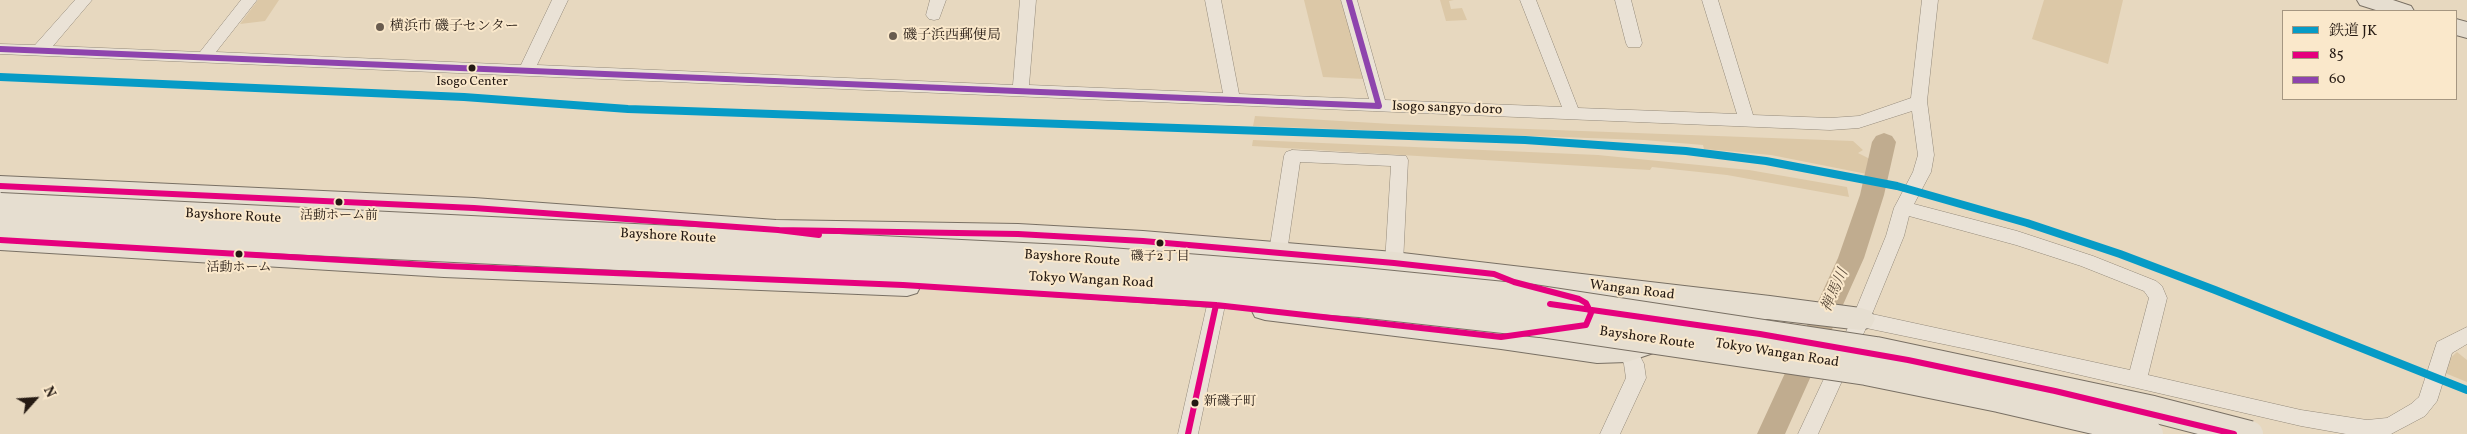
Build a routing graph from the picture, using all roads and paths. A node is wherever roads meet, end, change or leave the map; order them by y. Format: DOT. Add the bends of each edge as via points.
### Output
graph roads {
  1 [pos="84,0"];
  2 [pos="249,0"];
  3 [pos="560,0"];
  4 [pos="1028,0"];
  5 [pos="1213,0"];
  6 [pos="1349,0"];
  7 [pos="1528,0"];
  8 [pos="1623,0"];
  9 [pos="1710,0"];
  10 [pos="1930,0"];
  11 [pos="2368,0"];
  12 [pos="2401,10"];
  13 [pos="1634,43"];
  14 [pos="0,48"];
  15 [pos="40,50"];
  16 [pos="204,57"];
  17 [pos="526,71"];
  18 [pos="1020,91"];
  19 [pos="1232,100"];
  20 [pos="1919,101"];
  21 [pos="1379,106"];
  22 [pos="1572,113"];
  23 [pos="1748,121"];
  24 [pos="1918,184"];
  25 [pos="0,186"];
  26 [pos="0,206"];
  27 [pos="1911,210"];
  28 [pos="0,227"];
  29 [pos="778,230"];
  30 [pos="1895,236"];
  31 [pos="0,240"];
  32 [pos="1278,252"];
  33 [pos="1394,263"];
  34 [pos="1494,274"];
  35 [pos="765,280"];
  36 [pos="1216,304"];
  37 [pos="1770,307"];
  38 [pos="1861,319"];
  39 [pos="2467,335"];
  40 [pos="1501,337"];
  41 [pos="1627,350"];
  42 [pos="2138,380"];
  43 [pos="2394,430"];
  44 [pos="1188,434"];
  45 [pos="1610,434"];
  46 [pos="1808,434"];
  47 [pos="2150,434"];
  48 [pos="2171,434"];
  49 [pos="2234,434"];
  50 [pos="2250,434"];
  1 -- 15 [label="street"];
  2 -- 16 [label="street"];
  3 -- 17 [label="street"];
  4 -- 18 [label="street"];
  5 -- 19 [label="street"];
  6 -- 21 [label="street"];
  7 -- 22 [label="street"];
  8 -- 13 [label="street"];
  9 -- 23 [label="street"];
  10 -- 20 [label="street"];
  11 -- 12 [label="highway"];
  14 -- 15 [label="street, Isogo sangyo doro"];
  15 -- 16 [label="street, Isogo sangyo doro"];
  16 -- 17 [label="street, Isogo sangyo doro"];
  17 -- 18 [label="street, Isogo sangyo doro"];
  18 -- 19 [label="street, Isogo sangyo doro"];
  19 -- 21 [label="street, Isogo sangyo doro"];
  20 -- 23 [label="street, Isogo sangyo doro" via="1856,122"];
  20 -- 24 [label="street" via="1926,155"];
  21 -- 22 [label="street, Isogo sangyo doro"];
  22 -- 23 [label="street, Isogo sangyo doro"];
  24 -- 27 [label="street"];
  24 -- 30 [label="street" via="1903,208"];
  25 -- 29 [label="highway, Tokyo Wangan Road" via="474,208"];
  26 -- 50 [label="highway, Bayshore Route, bridge" via="1064,258 1534,298 1876,350 2070,390"];
  27 -- 30 [label="street"];
  27 -- 42 [label="street" via="2017,238 2150,286 2158,298"];
  28 -- 47 [label="highway, Bayshore Route, bridge" via="805,266 1360,304 1550,325 1866,372"];
  29 -- 32 [label="highway, Wangan Road" via="1018,234"];
  29 -- 49 [label="highway, Tokyo Wangan Road, bridge" via="1040,259 1313,280 1580,308 1760,334 1908,360"];
  30 -- 38 [label="street"];
  31 -- 35 [label="highway, Tokyo Wangan Road" via="444,266"];
  32 -- 33 [label="highway, Wangan Road"];
  32 -- 33 [label="street" via="1292,156 1400,160"];
  33 -- 34 [label="highway, Wangan Road"];
  34 -- 37 [label="highway, Wangan Road"];
  34 -- 40 [label="highway, Wangan Road" via="1579,299 1592,313 1586,325"];
  35 -- 36 [label="highway, Wangan Road"];
  35 -- 48 [label="highway, Tokyo Wangan Road, bridge" via="1046,277 1316,296 1543,319 1815,358 1993,392"];
  36 -- 40 [label="highway, Wangan Road"];
  36 -- 44 [label="street"];
  37 -- 38 [label="highway, Wangan Road"];
  37 -- 41 [label="highway, Wangan Road"];
  38 -- 42 [label="street"];
  38 -- 46 [label="street"];
  39 -- 43 [label="street" via="2444,348 2427,401"];
  40 -- 41 [label="highway, Wangan Road" via="1597,351"];
  41 -- 45 [label="street" via="1634,364 1634,388"];
  42 -- 43 [label="street" via="2324,423"];
}
